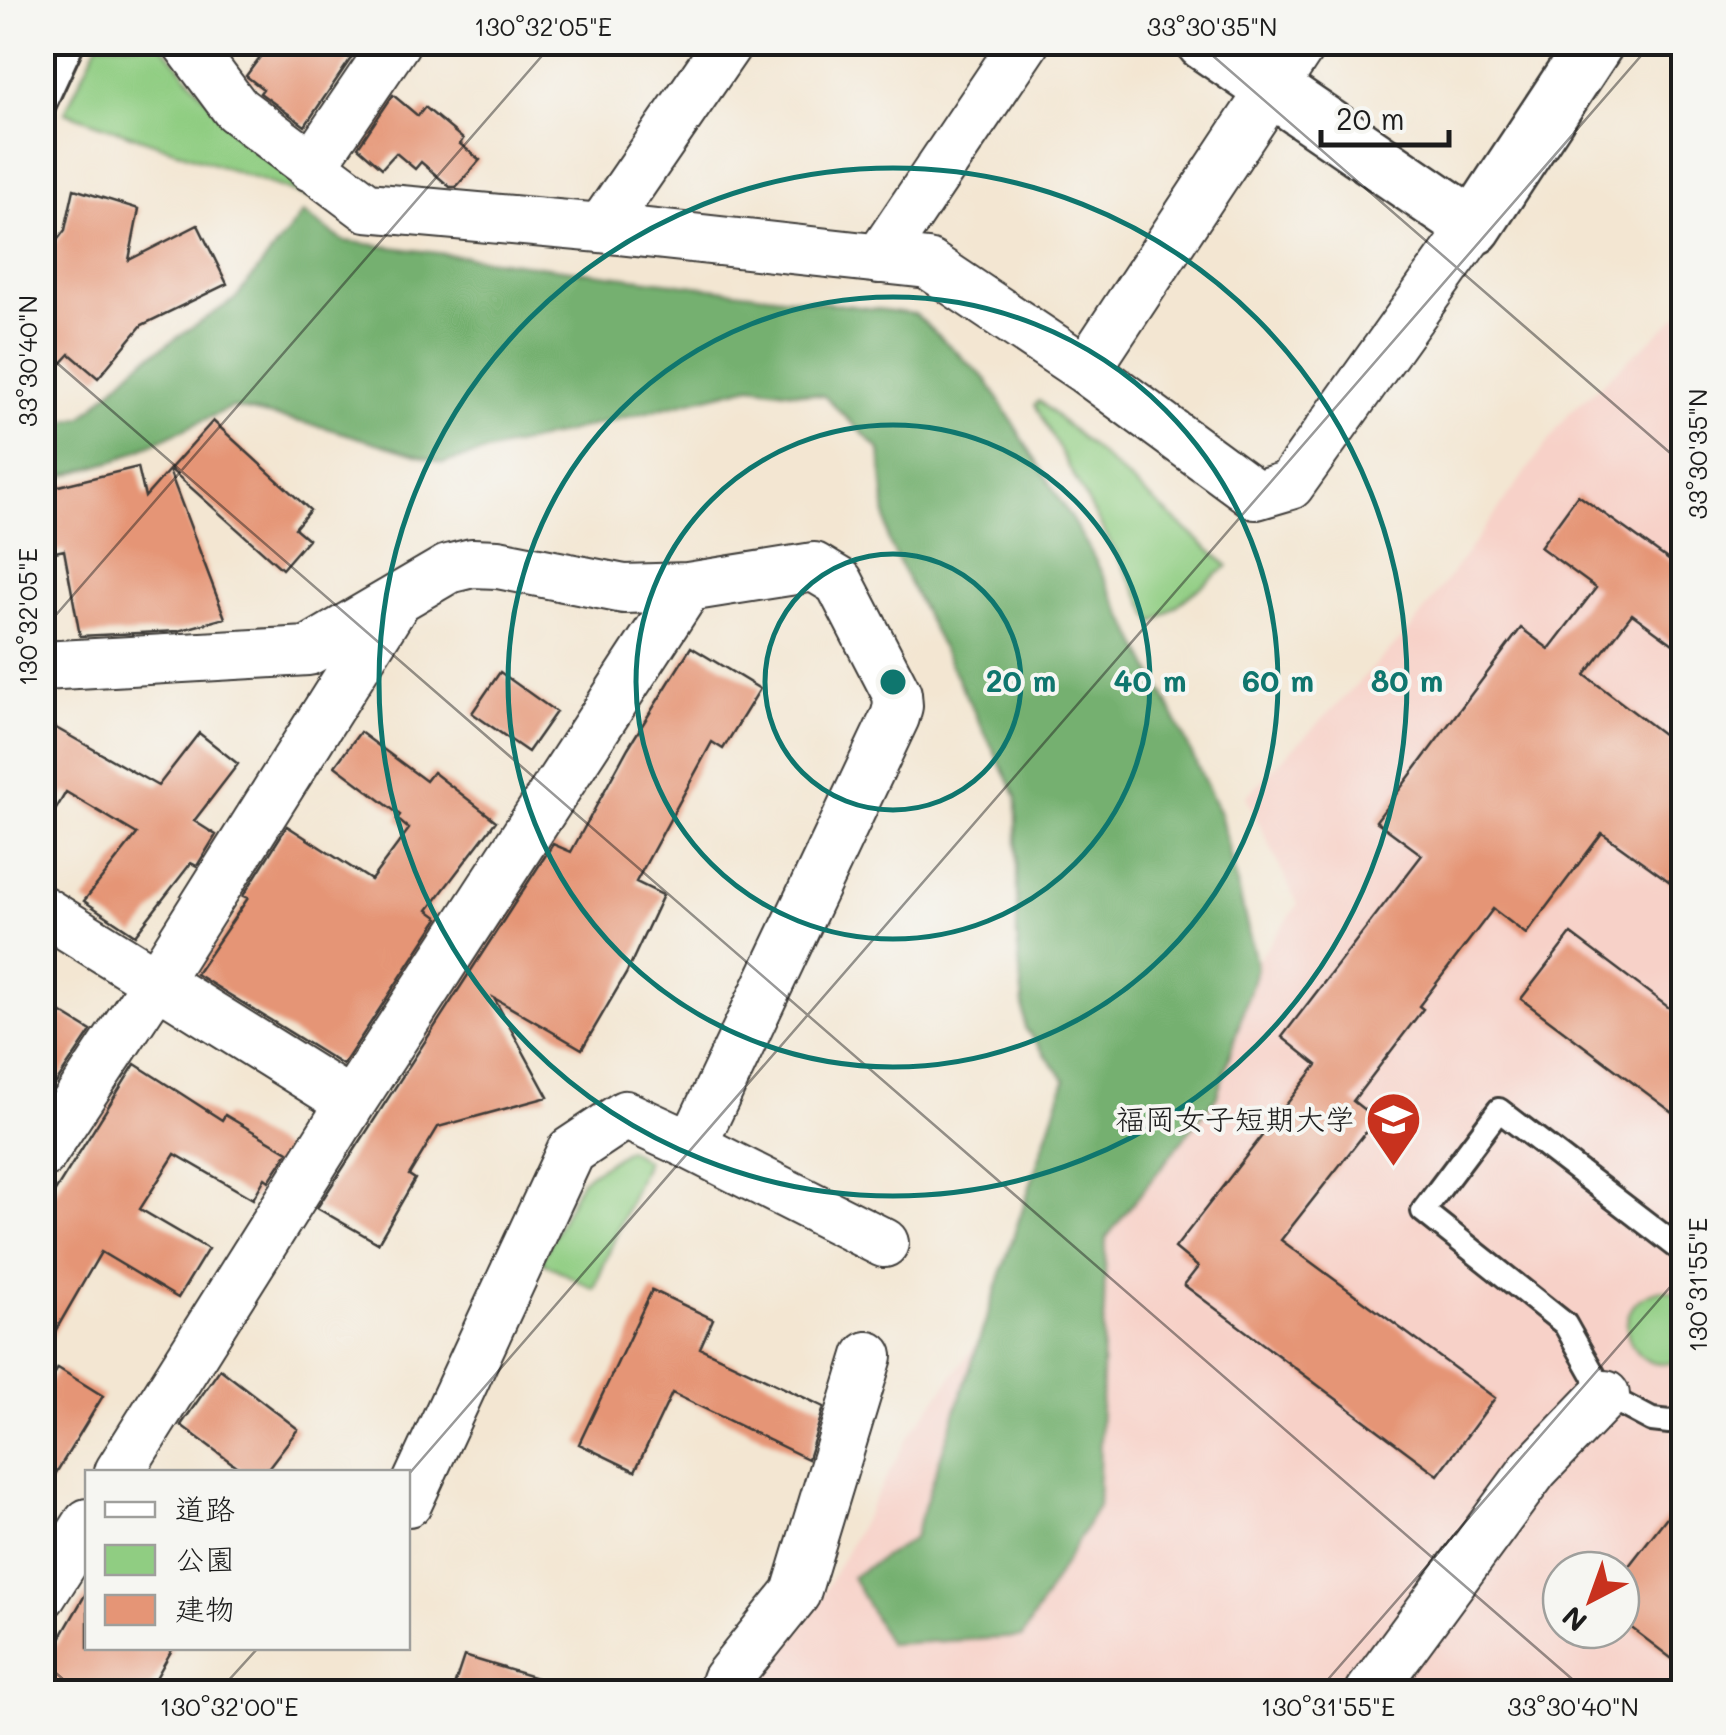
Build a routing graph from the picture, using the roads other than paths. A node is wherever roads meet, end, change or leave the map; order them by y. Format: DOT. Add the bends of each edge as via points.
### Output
graph roads {
  1 [pos="73,42"];
  2 [pos="186,42"];
  3 [pos="396,42"];
  4 [pos="729,42"];
  5 [pos="1024,42"];
  6 [pos="1204,42"];
  7 [pos="1303,42"];
  8 [pos="1596,42"];
  9 [pos="1272,88"];
  10 [pos="42,109"];
  11 [pos="312,167"];
  12 [pos="1474,227"];
  13 [pos="600,228"];
  14 [pos="879,258"];
  15 [pos="1086,370"];
  16 [pos="688,587"];
  17 [pos="398,598"];
  18 [pos="42,666"];
  19 [pos="42,910"];
  20 [pos="156,981"];
  21 [pos="351,1102"];
  22 [pos="692,1146"];
  23 [pos="42,1154"];
  24 [pos="884,1242"];
  25 [pos="1684,1252"];
  26 [pos="868,1356"];
  27 [pos="1605,1396"];
  28 [pos="1684,1419"];
  29 [pos="120,1470"];
  30 [pos="410,1498"];
  31 [pos="85,1528"];
  32 [pos="42,1594"];
  33 [pos="722,1692"];
  34 [pos="1370,1692"];
  1 -- 10 [label="lane"];
  2 -- 11 [label="street" via="236,109"];
  3 -- 11 [label="street"];
  4 -- 13 [label="street"];
  5 -- 14 [label="street"];
  6 -- 9 [label="street"];
  7 -- 9 [label="street"];
  8 -- 12 [label="street"];
  9 -- 12 [label="street"];
  9 -- 15 [label="street"];
  11 -- 13 [label="street" via="367,207"];
  12 -- 15 [label="street" via="1290,486 1256,495"];
  13 -- 14 [label="street"];
  14 -- 15 [label="street" via="928,264"];
  16 -- 17 [label="street" via="624,589 472,562 448,568"];
  16 -- 21 [label="street"];
  16 -- 22 [label="street" via="814,567 840,582 898,706"];
  17 -- 18 [label="street" via="308,651"];
  17 -- 20 [label="street"];
  19 -- 20 [label="street"];
  20 -- 21 [label="street"];
  20 -- 23 [label="street"];
  21 -- 29 [label="street"];
  22 -- 24 [label="street"];
  22 -- 30 [label="street" via="625,1115 571,1151"];
  25 -- 27 [label="lane" via="1499,1110 1423,1211 1566,1324"];
  26 -- 33 [label="street" via="796,1593"];
  27 -- 28 [label="lane" via="1652,1420"];
  27 -- 34 [label="street" via="1534,1469"];
  31 -- 32 [label="street"];
}
